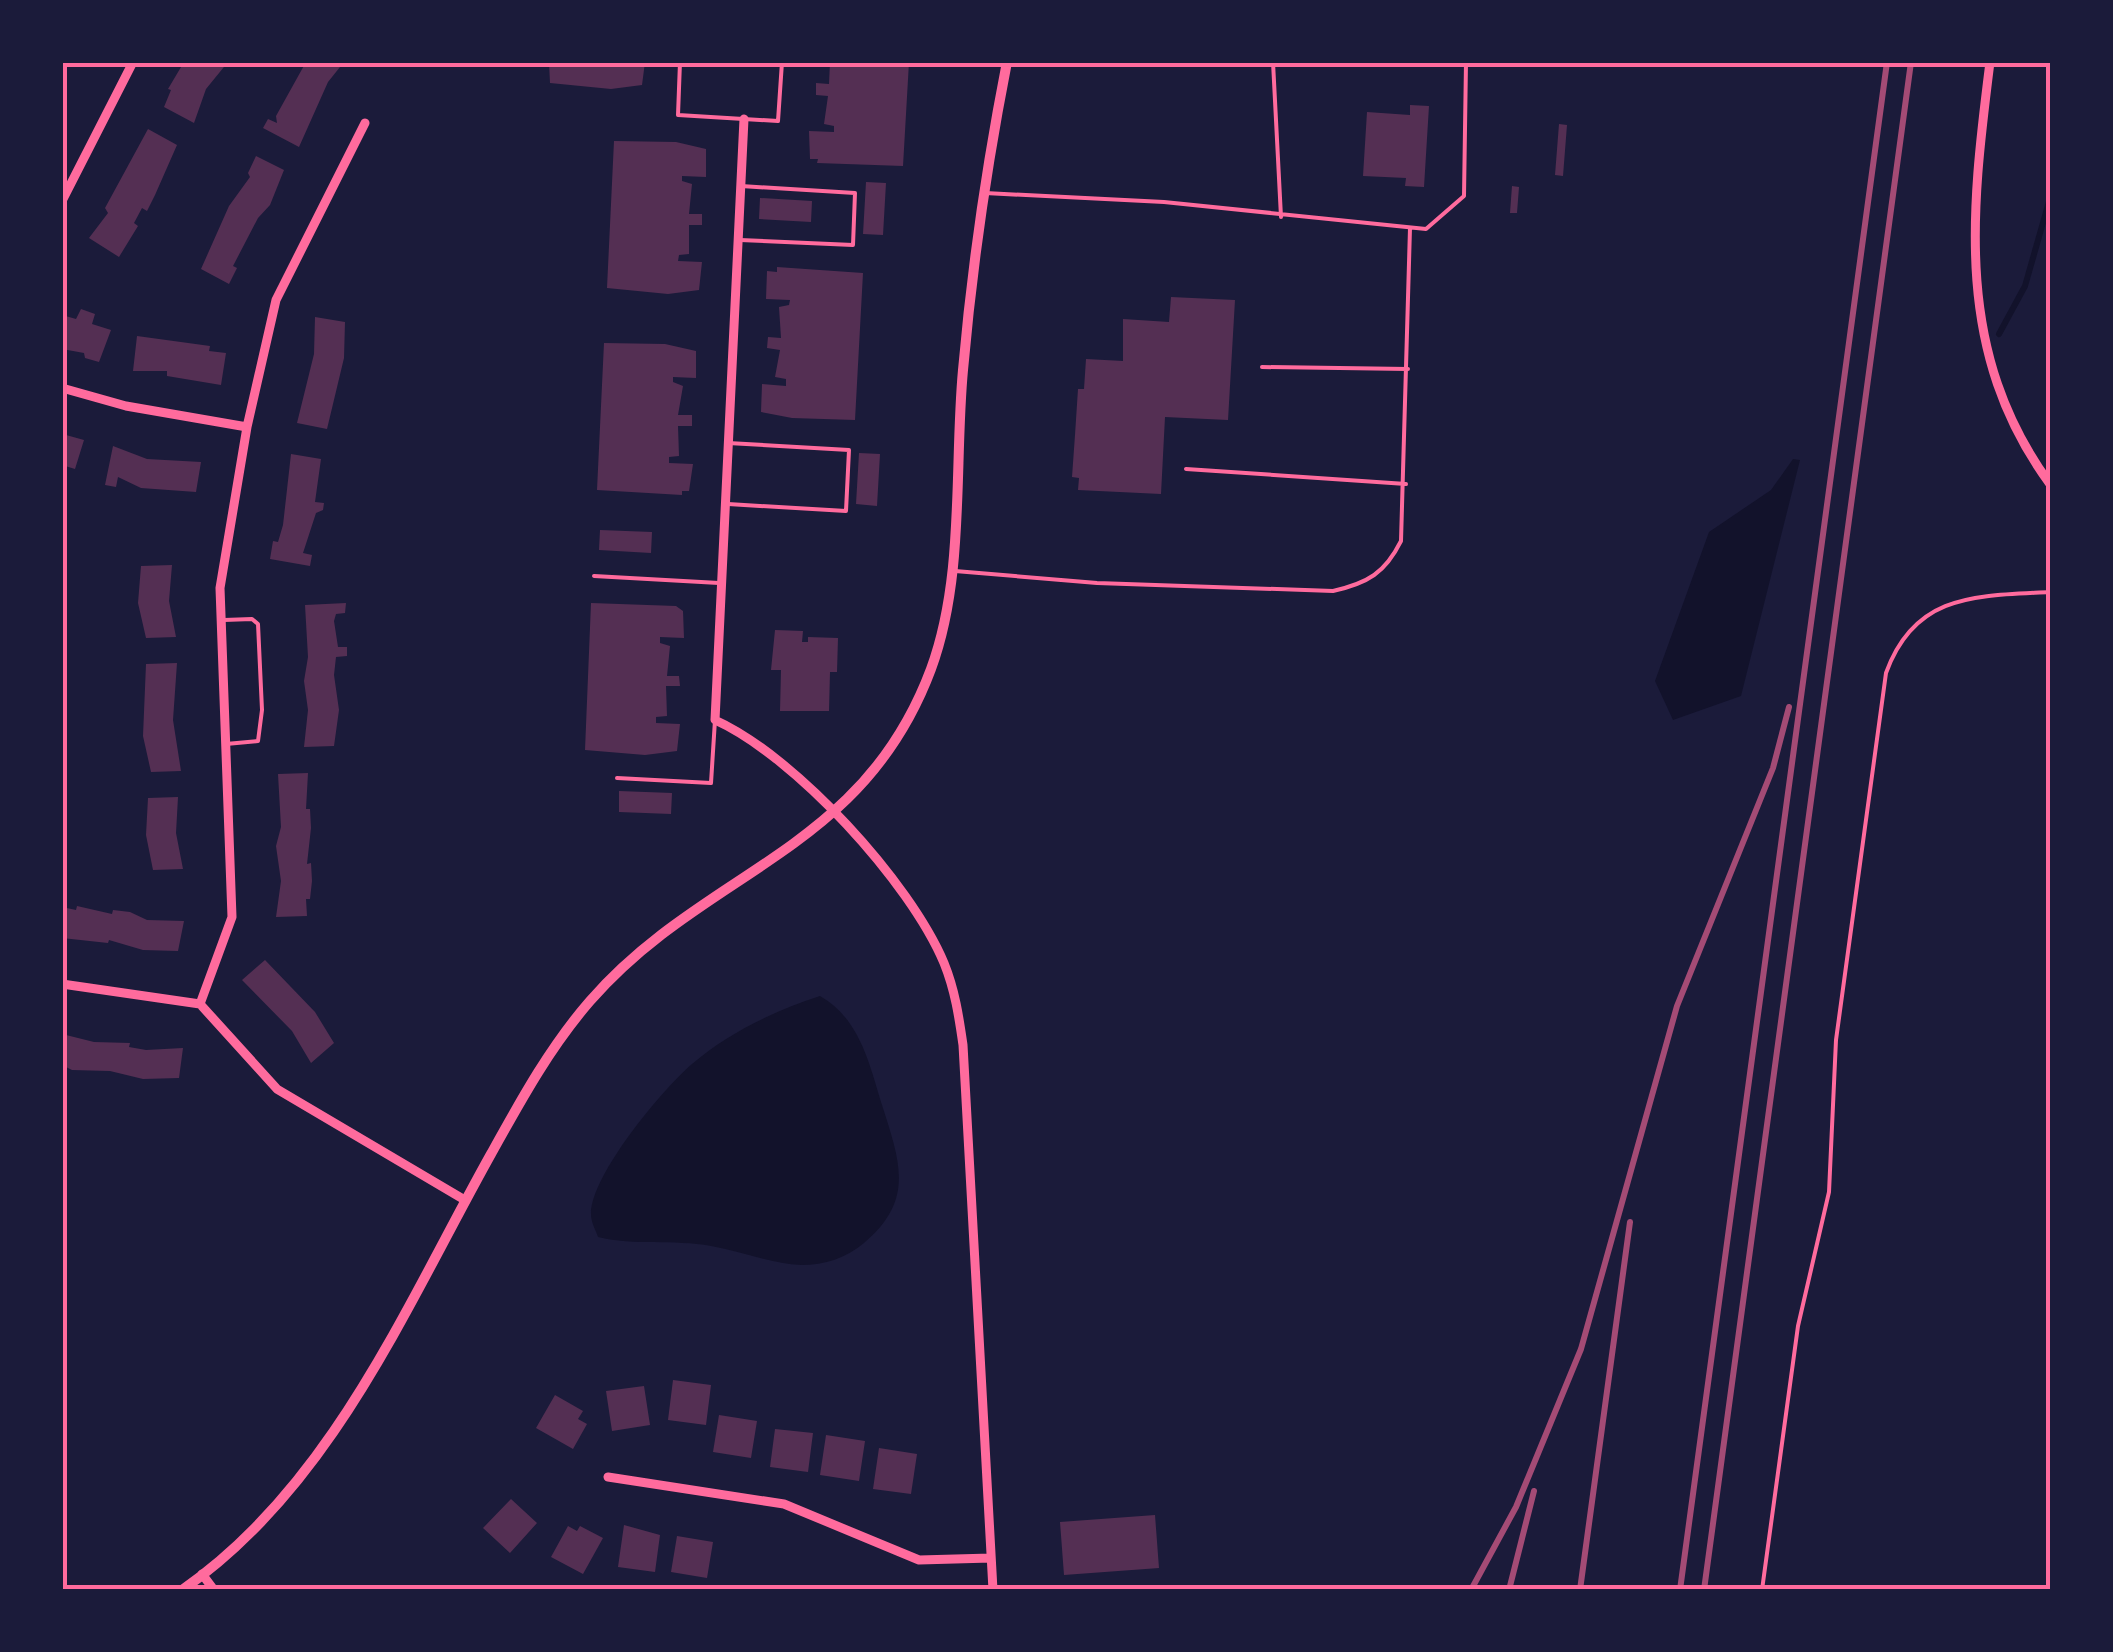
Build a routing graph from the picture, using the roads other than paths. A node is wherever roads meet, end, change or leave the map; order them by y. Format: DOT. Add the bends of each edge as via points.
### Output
graph roads {
  1 [pos="134,62"];
  2 [pos="680,62"];
  3 [pos="782,62"];
  4 [pos="1007,62"];
  5 [pos="1272,62"];
  6 [pos="1466,62"];
  7 [pos="1990,62"];
  8 [pos="744,119"];
  9 [pos="365,124"];
  10 [pos="741,186"];
  11 [pos="985,194"];
  12 [pos="62,201"];
  13 [pos="1281,217"];
  14 [pos="1410,228"];
  15 [pos="738,240"];
  16 [pos="1262,366"];
  17 [pos="1408,370"];
  18 [pos="62,388"];
  19 [pos="248,427"];
  20 [pos="728,443"];
  21 [pos="1186,469"];
  22 [pos="1406,484"];
  23 [pos="2050,484"];
  24 [pos="726,504"];
  25 [pos="950,571"];
  26 [pos="594,576"];
  27 [pos="722,583"];
  28 [pos="221,620"];
  29 [pos="715,720"];
  30 [pos="226,744"];
  31 [pos="617,778"];
  32 [pos="835,814"];
  33 [pos="62,984"];
  34 [pos="200,1004"];
  35 [pos="466,1200"];
  36 [pos="608,1477"];
  37 [pos="991,1558"];
  38 [pos="202,1574"];
  39 [pos="182,1590"];
  40 [pos="214,1590"];
  41 [pos="993,1590"];
  1 -- 12 [label="street"];
  2 -- 8 [label="lane" via="678,115"];
  3 -- 8 [label="lane" via="778,121"];
  4 -- 11 [label="street"];
  5 -- 13 [label="lane"];
  6 -- 14 [label="lane" via="1464,196 1426,229"];
  7 -- 23 [label="street" via="1975,182 1976,288 1988,351"];
  8 -- 10 [label="street"];
  9 -- 19 [label="street" via="276,300"];
  10 -- 15 [label="street"];
  10 -- 15 [label="lane" via="855,193 853,246"];
  11 -- 13 [label="lane" via="1164,202"];
  11 -- 25 [label="street" via="963,370"];
  13 -- 14 [label="lane"];
  14 -- 17 [label="lane"];
  15 -- 20 [label="street"];
  16 -- 17 [label="lane"];
  17 -- 22 [label="lane"];
  18 -- 19 [label="street"];
  19 -- 28 [label="street" via="220,588"];
  20 -- 24 [label="street"];
  20 -- 24 [label="lane" via="849,450 846,511"];
  21 -- 22 [label="lane"];
  22 -- 25 [label="lane" via="1401,540 1388,566 1364,584 1333,590"];
  24 -- 27 [label="street"];
  25 -- 32 [label="street" via="940,640 920,695 886,755"];
  26 -- 27 [label="lane"];
  27 -- 29 [label="street"];
  28 -- 30 [label="street"];
  28 -- 30 [label="lane" via="258,624 262,710 258,740"];
  29 -- 31 [label="lane" via="711,783"];
  29 -- 32 [label="street" via="779,758"];
  30 -- 34 [label="street" via="232,917"];
  32 -- 35 [label="street" via="680,919 592,998 526,1091"];
  32 -- 37 [label="street" via="926,927 957,1002"];
  33 -- 34 [label="street"];
  34 -- 35 [label="street" via="277,1088"];
  35 -- 38 [label="street" via="333,1432 270,1512"];
  36 -- 37 [label="street" via="784,1504 919,1560"];
  37 -- 41 [label="street"];
  38 -- 39 [label="street"];
  38 -- 40 [label="street"];
}
